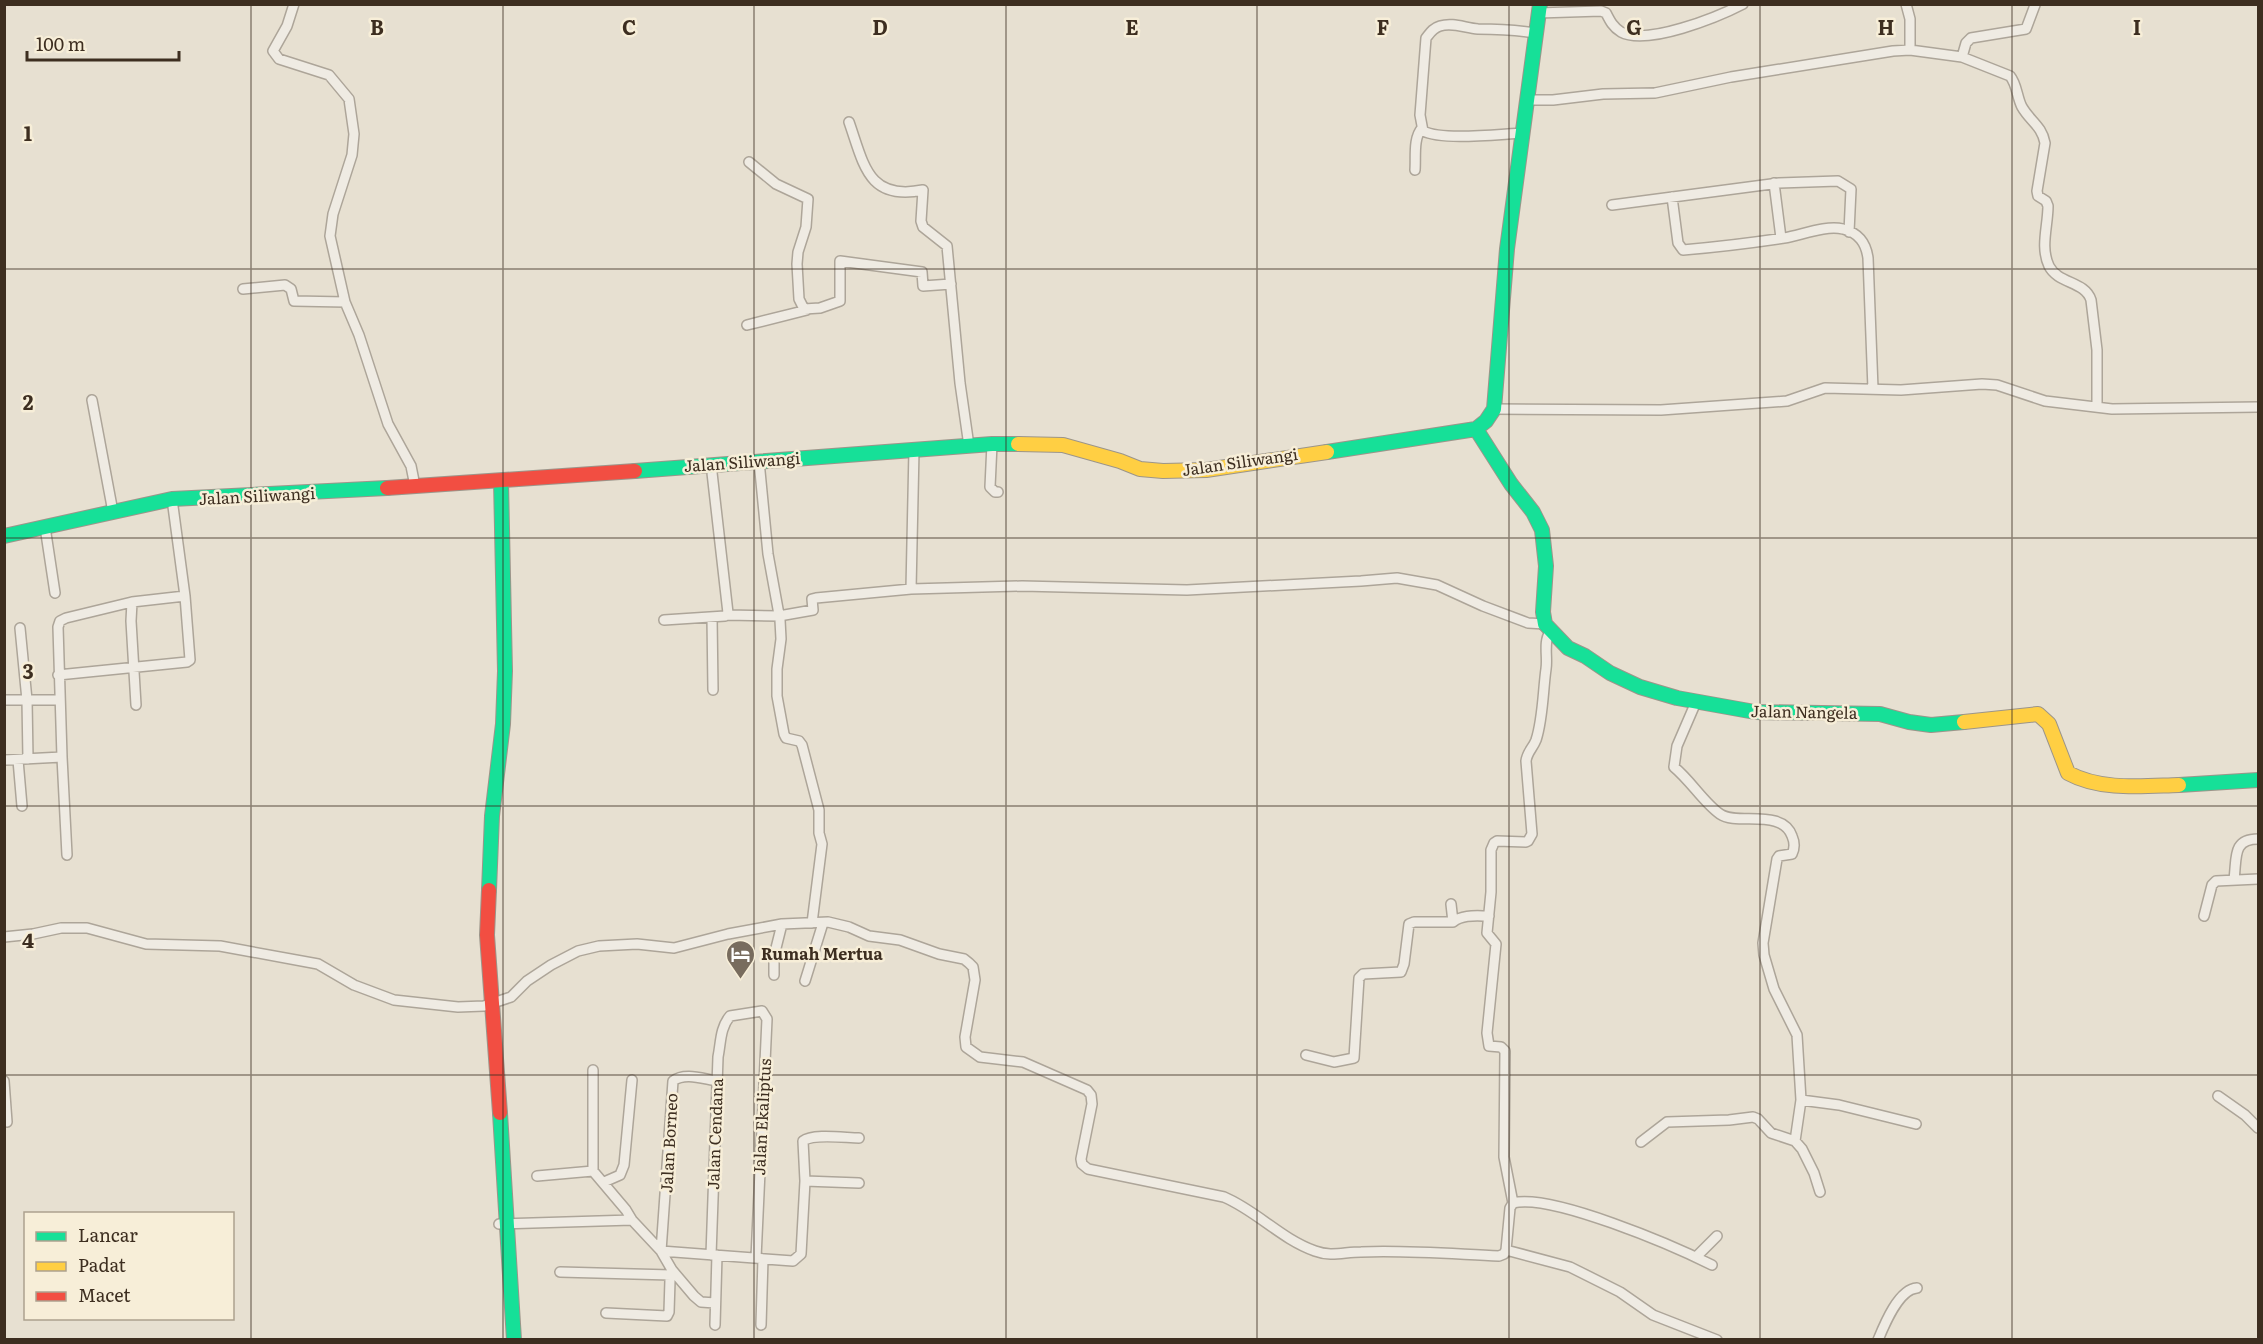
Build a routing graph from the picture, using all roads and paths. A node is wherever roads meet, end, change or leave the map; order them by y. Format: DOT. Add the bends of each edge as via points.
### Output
graph roads {
  1 [pos="294,4"];
  2 [pos="1743,4"];
  3 [pos="1906,4"];
  4 [pos="2035,5"];
  5 [pos="1539,9"];
  6 [pos="1535,33"];
  7 [pos="1910,50"];
  8 [pos="1962,57"];
  9 [pos="1526,100"];
  10 [pos="849,122"];
  11 [pos="1422,128"];
  12 [pos="1523,133"];
  13 [pos="749,162"];
  14 [pos="1415,170"];
  15 [pos="1774,183"];
  16 [pos="1672,197"];
  17 [pos="1612,206"];
  18 [pos="1849,232"];
  19 [pos="1781,238"];
  20 [pos="951,284"];
  21 [pos="243,289"];
  22 [pos="345,302"];
  23 [pos="807,310"];
  24 [pos="747,325"];
  25 [pos="1873,389"];
  26 [pos="92,399"];
  27 [pos="2097,407"];
  28 [pos="2259,407"];
  29 [pos="1494,409"];
  30 [pos="1476,429"];
  31 [pos="992,444"];
  32 [pos="969,446"];
  33 [pos="914,450"];
  34 [pos="759,461"];
  35 [pos="711,464"];
  36 [pos="498,481"];
  37 [pos="415,486"];
  38 [pos="998,492"];
  39 [pos="172,499"];
  40 [pos="113,512"];
  41 [pos="45,527"];
  42 [pos="4,536"];
  43 [pos="912,589"];
  44 [pos="55,593"];
  45 [pos="185,596"];
  46 [pos="132,602"];
  47 [pos="727,615"];
  48 [pos="779,616"];
  49 [pos="712,617"];
  50 [pos="664,620"];
  51 [pos="20,628"];
  52 [pos="1548,628"];
  53 [pos="134,668"];
  54 [pos="58,675"];
  55 [pos="713,690"];
  56 [pos="4,700"];
  57 [pos="27,700"];
  58 [pos="59,700"];
  59 [pos="1696,702"];
  60 [pos="136,705"];
  61 [pos="62,757"];
  62 [pos="23,759"];
  63 [pos="4,760"];
  64 [pos="2259,780"];
  65 [pos="22,806"];
  66 [pos="2259,839"];
  67 [pos="67,855"];
  68 [pos="2234,879"];
  69 [pos="2259,879"];
  70 [pos="1451,904"];
  71 [pos="1490,916"];
  72 [pos="2204,916"];
  73 [pos="823,922"];
  74 [pos="1453,922"];
  75 [pos="812,923"];
  76 [pos="782,924"];
  77 [pos="4,937"];
  78 [pos="774,975"];
  79 [pos="805,981"];
  80 [pos="488,1005"];
  81 [pos="730,1017"];
  82 [pos="1306,1055"];
  83 [pos="594,1070"];
  84 [pos="632,1080"];
  85 [pos="4,1081"];
  86 [pos="718,1081"];
  87 [pos="2218,1096"];
  88 [pos="1801,1100"];
  89 [pos="7,1122"];
  90 [pos="1916,1124"];
  91 [pos="2259,1128"];
  92 [pos="859,1138"];
  93 [pos="1641,1142"];
  94 [pos="1795,1142"];
  95 [pos="593,1171"];
  96 [pos="537,1176"];
  97 [pos="805,1181"];
  98 [pos="604,1182"];
  99 [pos="860,1183"];
  100 [pos="1820,1192"];
  101 [pos="1513,1203"];
  102 [pos="632,1220"];
  103 [pos="504,1224"];
  104 [pos="1717,1236"];
  105 [pos="1506,1250"];
  106 [pos="661,1251"];
  107 [pos="714,1255"];
  108 [pos="1696,1257"];
  109 [pos="759,1258"];
  110 [pos="1712,1265"];
  111 [pos="560,1272"];
  112 [pos="672,1272"];
  113 [pos="1917,1288"];
  114 [pos="716,1303"];
  115 [pos="606,1313"];
  116 [pos="715,1325"];
  117 [pos="761,1325"];
  118 [pos="506,1340"];
  119 [pos="514,1340"];
  120 [pos="1718,1340"];
  121 [pos="1878,1340"];
  1 -- 22 [label="street" via="287,26 273,48 274,54 329,75 349,99 354,134 352,155 330,236"];
  2 -- 5 [label="street" via="1699,24 1636,36 1622,32 1601,11"];
  3 -- 7 [label="street"];
  4 -- 8 [label="street" via="2026,29 1971,38"];
  5 -- 6 [label="main road"];
  6 -- 9 [label="main road"];
  6 -- 11 [label="street" via="1460,25 1431,31 1426,38 1422,71"];
  7 -- 8 [label="street"];
  7 -- 9 [label="street" via="1858,55 1654,93"];
  8 -- 27 [label="street" via="2012,78 2022,107 2042,131 2045,143 2037,191 2048,206 2044,245 2051,269 2089,293 2097,350"];
  9 -- 12 [label="main road"];
  10 -- 20 [label="street" via="866,168 879,186 898,193 923,190 921,221 927,232 947,246"];
  11 -- 12 [label="street" via="1429,134 1441,135"];
  11 -- 14 [label="street" via="1416,140"];
  12 -- 29 [label="main road" via="1507,249"];
  13 -- 23 [label="street" via="776,184 808,199 797,264 799,299"];
  15 -- 16 [label="street"];
  15 -- 18 [label="street" via="1838,181 1848,186 1852,196"];
  15 -- 19 [label="street"];
  16 -- 17 [label="street"];
  16 -- 19 [label="street" via="1678,243 1683,250"];
  18 -- 19 [label="street" via="1833,229"];
  18 -- 25 [label="street" via="1861,239 1867,250"];
  20 -- 23 [label="street" via="923,286 922,272 840,261 840,301"];
  20 -- 32 [label="street"];
  21 -- 22 [label="street" via="285,285 291,289 294,301"];
  22 -- 37 [label="street" via="388,424 411,466"];
  23 -- 24 [label="street"];
  25 -- 27 [label="street" via="1997,385 2045,401"];
  25 -- 29 [label="street" via="1825,388 1787,401 1661,410"];
  26 -- 40 [label="street"];
  27 -- 28 [label="street"];
  29 -- 30 [label="main road"];
  30 -- 31 [label="main road, Jalan Siliwangi" via="1206,470 1140,469 1064,445"];
  30 -- 52 [label="main road" via="1542,530 1546,566 1543,612"];
  31 -- 32 [label="main road, Jalan Siliwangi"];
  31 -- 38 [label="street" via="990,487"];
  32 -- 33 [label="main road, Jalan Siliwangi"];
  33 -- 34 [label="main road, Jalan Siliwangi"];
  33 -- 43 [label="street"];
  34 -- 35 [label="main road, Jalan Siliwangi"];
  34 -- 48 [label="street"];
  35 -- 36 [label="main road, Jalan Siliwangi"];
  35 -- 47 [label="street"];
  36 -- 37 [label="main road, Jalan Siliwangi"];
  36 -- 80 [label="main road" via="505,671 488,881"];
  37 -- 39 [label="main road, Jalan Siliwangi"];
  39 -- 40 [label="main road, Jalan Siliwangi"];
  39 -- 45 [label="street"];
  40 -- 41 [label="main road, Jalan Siliwangi"];
  41 -- 42 [label="main road, Jalan Siliwangi"];
  41 -- 44 [label="street"];
  43 -- 48 [label="street" via="816,598 812,600 813,610"];
  43 -- 52 [label="street" via="1022,586 1187,590 1397,578 1437,585"];
  45 -- 46 [label="street"];
  45 -- 53 [label="street" via="189,660"];
  46 -- 53 [label="street"];
  46 -- 54 [label="street" via="60,621"];
  47 -- 48 [label="street"];
  47 -- 49 [label="street"];
  48 -- 75 [label="street" via="777,696 784,734 802,745 819,810 821,852"];
  49 -- 50 [label="street"];
  49 -- 55 [label="street"];
  51 -- 57 [label="street"];
  52 -- 59 [label="main road, Jalan Nangela" via="1569,648 1624,680"];
  52 -- 71 [label="street" via="1538,729 1526,761 1532,834 1526,842 1497,841 1491,847"];
  53 -- 54 [label="street"];
  53 -- 60 [label="street"];
  54 -- 58 [label="street"];
  56 -- 57 [label="street"];
  57 -- 58 [label="street"];
  57 -- 62 [label="street"];
  58 -- 61 [label="street"];
  59 -- 64 [label="main road, Jalan Nangela" via="1755,712 1880,714 1930,725 2038,714 2045,717 2067,772 2074,778 2114,785 2174,786"];
  59 -- 88 [label="street" via="1677,746 1674,767 1720,814 1778,822 1790,830 1794,843 1792,854 1777,859 1763,943 1774,989 1797,1035"];
  61 -- 62 [label="street"];
  61 -- 67 [label="street"];
  62 -- 63 [label="street"];
  62 -- 65 [label="street"];
  66 -- 68 [label="street" via="2242,841"];
  68 -- 69 [label="street"];
  68 -- 72 [label="street" via="2212,885"];
  70 -- 74 [label="street"];
  71 -- 74 [label="street" via="1467,916"];
  71 -- 101 [label="street" via="1488,933 1496,944 1487,1033 1488,1044 1504,1051 1504,1156"];
  73 -- 75 [label="street"];
  73 -- 79 [label="street"];
  73 -- 105 [label="street" via="869,936 900,940 969,963 975,980 966,1047 980,1057 1023,1062 1087,1090 1092,1104 1081,1159 1088,1169 1224,1197 1302,1245 1329,1254 1499,1256"];
  74 -- 82 [label="street" via="1409,924 1401,972 1361,976 1354,1058 1334,1062"];
  75 -- 76 [label="street"];
  76 -- 78 [label="street"];
  76 -- 80 [label="street" via="674,948 617,944 579,951 527,981 511,996"];
  77 -- 80 [label="street" via="87,928 146,944 220,946 318,964 354,985 394,1000 458,1007"];
  80 -- 103 [label="main road"];
  81 -- 86 [label="street, Jalan Cendana" via="722,1033"];
  81 -- 109 [label="street, Jalan Ekaliptus" via="762,1011 767,1019"];
  83 -- 95 [label="street"];
  84 -- 98 [label="street" via="624,1165 620,1174"];
  85 -- 89 [label="street"];
  86 -- 106 [label="street, Jalan Borneo" via="689,1076 673,1081"];
  86 -- 107 [label="street, Jalan Cendana"];
  87 -- 91 [label="street"];
  88 -- 90 [label="street"];
  88 -- 94 [label="street"];
  92 -- 97 [label="street" via="806,1138"];
  93 -- 94 [label="street" via="1668,1122 1753,1117 1771,1133"];
  94 -- 100 [label="street" via="1807,1158"];
  95 -- 96 [label="street"];
  95 -- 98 [label="street"];
  97 -- 99 [label="street"];
  97 -- 109 [label="street" via="801,1254 793,1261"];
  98 -- 102 [label="street"];
  101 -- 105 [label="street" via="1509,1208"];
  101 -- 108 [label="street" via="1544,1204 1579,1213 1634,1230"];
  102 -- 103 [label="street"];
  102 -- 106 [label="street"];
  103 -- 118 [label="main road"];
  103 -- 119 [label="main road"];
  104 -- 108 [label="street"];
  105 -- 120 [label="street" via="1570,1267 1620,1292 1653,1315"];
  106 -- 107 [label="street"];
  106 -- 112 [label="street"];
  107 -- 109 [label="street"];
  107 -- 114 [label="street, Jalan Cendana"];
  108 -- 110 [label="street"];
  109 -- 117 [label="street"];
  111 -- 112 [label="street"];
  112 -- 114 [label="street" via="701,1302"];
  112 -- 115 [label="street" via="667,1316"];
  113 -- 121 [label="street" via="1910,1288 1900,1297"];
  114 -- 116 [label="street, Jalan Cendana"];
}
